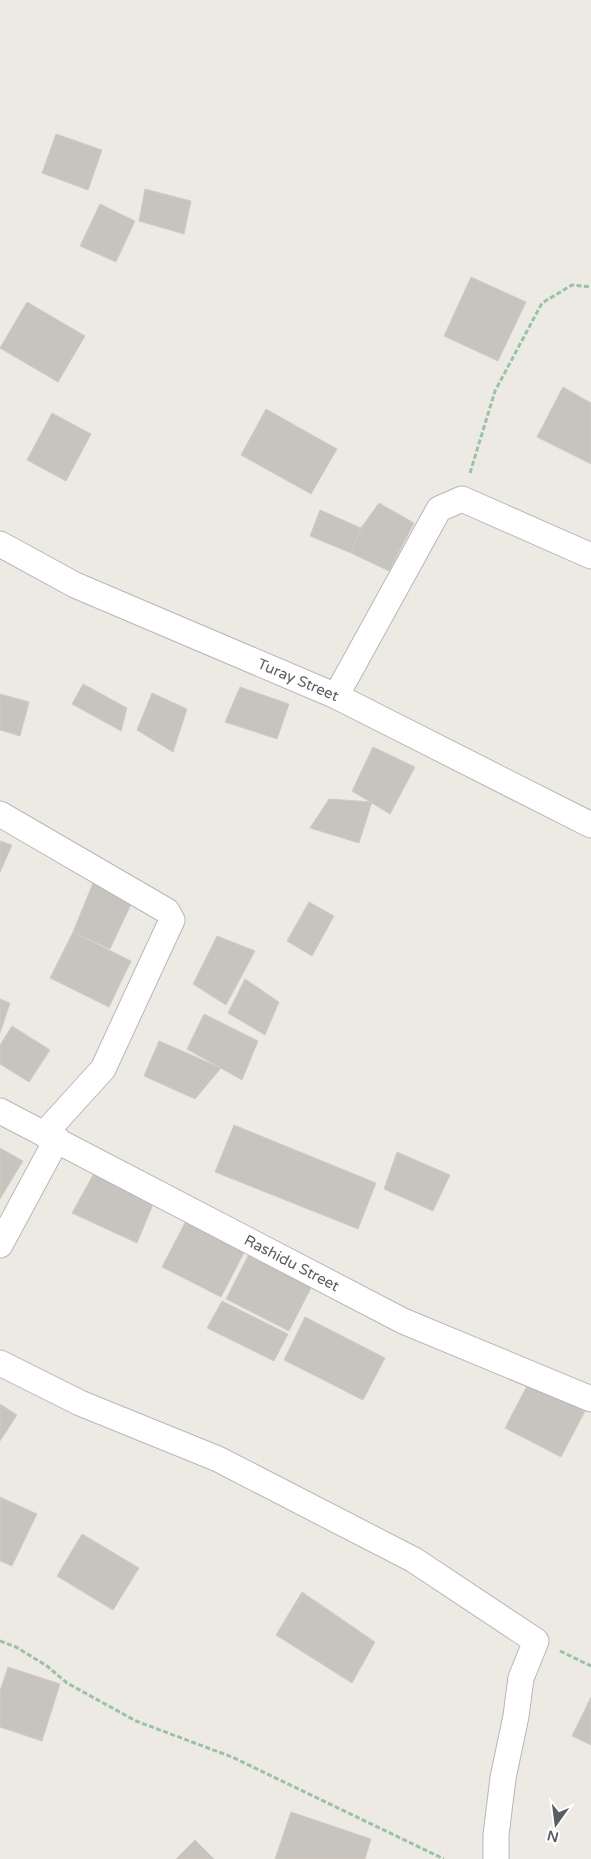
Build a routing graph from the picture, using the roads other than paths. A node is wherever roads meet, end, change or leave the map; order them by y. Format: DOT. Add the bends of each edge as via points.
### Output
graph roads {
  1 [pos="0,544"];
  2 [pos="591,556"];
  3 [pos="336,696"];
  4 [pos="0,814"];
  5 [pos="591,825"];
  6 [pos="0,1111"];
  7 [pos="50,1136"];
  8 [pos="0,1244"];
  9 [pos="0,1363"];
  10 [pos="591,1399"];
  11 [pos="496,1859"];
  1 -- 3 [label="street, Turay Street" via="75,585"];
  2 -- 3 [label="street" via="462,499 439,509"];
  3 -- 5 [label="street, Turay Street"];
  4 -- 7 [label="street" via="167,911 172,920 103,1069"];
  6 -- 7 [label="street, Rashidu Street"];
  7 -- 8 [label="street"];
  7 -- 10 [label="street, Rashidu Street" via="403,1321"];
  9 -- 11 [label="street" via="80,1403 218,1459 414,1560 536,1641 522,1678 502,1778"];
}
